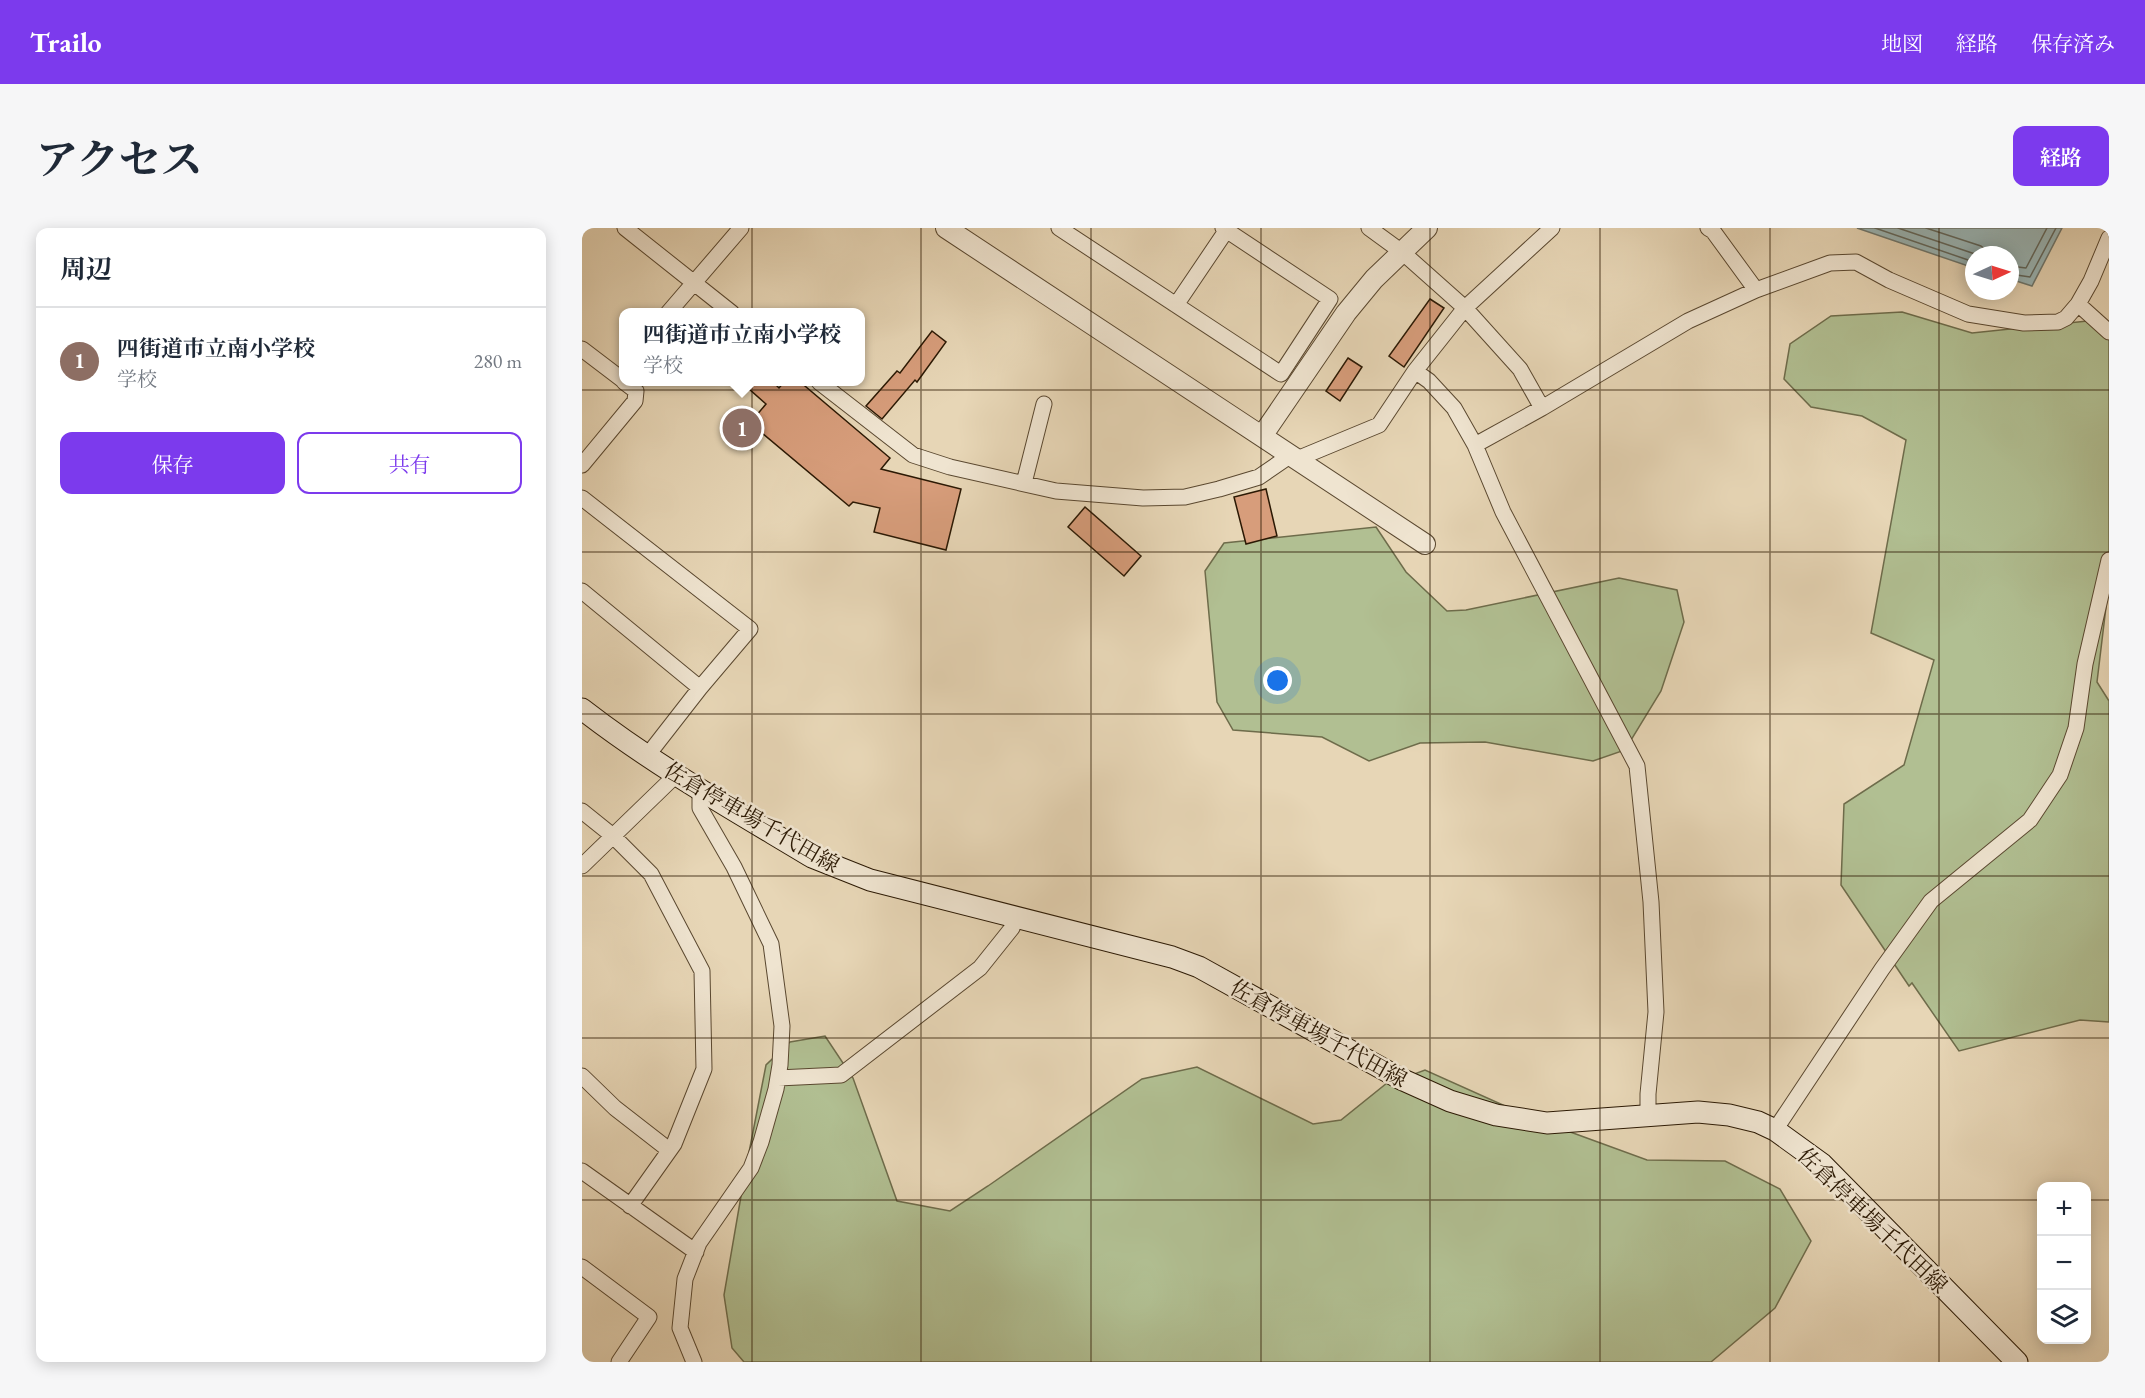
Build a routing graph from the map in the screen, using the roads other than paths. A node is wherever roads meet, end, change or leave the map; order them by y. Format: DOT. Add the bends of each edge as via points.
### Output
graph roads {
  1 [pos="625,228"];
  2 [pos="741,228"];
  3 [pos="946,228"];
  4 [pos="1059,228"];
  5 [pos="1369,228"];
  6 [pos="1427,228"];
  7 [pos="1552,228"];
  8 [pos="1708,228"];
  9 [pos="1226,229"];
  10 [pos="2109,238"];
  11 [pos="1402,252"];
  12 [pos="694,282"];
  13 [pos="1756,290"];
  14 [pos="2078,304"];
  15 [pos="1176,305"];
  16 [pos="671,308"];
  17 [pos="727,308"];
  18 [pos="1466,308"];
  19 [pos="2109,332"];
  20 [pos="582,349"];
  21 [pos="1415,371"];
  22 [pos="619,374"];
  23 [pos="631,386"];
  24 [pos="825,386"];
  25 [pos="1044,404"];
  26 [pos="1542,408"];
  27 [pos="1262,436"];
  28 [pos="1475,445"];
  29 [pos="1294,457"];
  30 [pos="582,465"];
  31 [pos="1024,483"];
  32 [pos="582,498"];
  33 [pos="1425,544"];
  34 [pos="2109,560"];
  35 [pos="582,591"];
  36 [pos="700,688"];
  37 [pos="582,709"];
  38 [pos="647,756"];
  39 [pos="676,775"];
  40 [pos="700,790"];
  41 [pos="582,811"];
  42 [pos="613,836"];
  43 [pos="582,866"];
  44 [pos="1016,918"];
  45 [pos="582,1076"];
  46 [pos="778,1078"];
  47 [pos="1648,1115"];
  48 [pos="1776,1130"];
  49 [pos="669,1150"];
  50 [pos="582,1171"];
  51 [pos="630,1206"];
  52 [pos="696,1252"];
  53 [pos="582,1267"];
  54 [pos="619,1362"];
  55 [pos="694,1362"];
  56 [pos="2017,1362"];
  1 -- 12 [label="street"];
  2 -- 12 [label="street"];
  3 -- 27 [label="street"];
  4 -- 15 [label="street"];
  5 -- 11 [label="street"];
  6 -- 11 [label="street"];
  7 -- 18 [label="street"];
  8 -- 13 [label="street"];
  9 -- 15 [label="street"];
  9 -- 15 [label="street" via="1330,299 1281,374"];
  10 -- 14 [label="street"];
  11 -- 18 [label="street"];
  11 -- 27 [label="street" via="1346,313"];
  12 -- 16 [label="street"];
  12 -- 17 [label="street"];
  13 -- 14 [label="street" via="1830,262 1856,262 1968,314 2050,323 2066,318"];
  13 -- 26 [label="street" via="1688,321"];
  14 -- 19 [label="street"];
  18 -- 21 [label="street"];
  18 -- 26 [label="street" via="1520,369"];
  20 -- 22 [label="street"];
  21 -- 28 [label="street" via="1454,408"];
  21 -- 29 [label="street" via="1378,425"];
  23 -- 30 [label="street" via="636,391 635,401"];
  24 -- 31 [label="street" via="913,455"];
  25 -- 31 [label="street"];
  26 -- 28 [label="street"];
  27 -- 29 [label="street"];
  28 -- 47 [label="street" via="1503,512 1637,766 1651,902 1656,1011"];
  29 -- 31 [label="street" via="1259,477 1185,497 1079,494"];
  29 -- 33 [label="street"];
  32 -- 36 [label="street" via="750,629"];
  34 -- 48 [label="street" via="2085,664 2076,728 2060,775 2030,819 1931,901"];
  35 -- 36 [label="street"];
  36 -- 38 [label="street"];
  37 -- 38 [label="main road, 佐倉停車場千代田線"];
  38 -- 39 [label="main road, 佐倉停車場千代田線"];
  39 -- 40 [label="main road, 佐倉停車場千代田線"];
  39 -- 42 [label="street"];
  40 -- 44 [label="main road, 佐倉停車場千代田線" via="830,866"];
  40 -- 46 [label="street" via="700,808 771,944 782,1026"];
  41 -- 42 [label="street"];
  42 -- 43 [label="street"];
  42 -- 49 [label="street" via="651,874 702,971 704,1069"];
  44 -- 46 [label="street" via="980,968 841,1075"];
  44 -- 47 [label="main road, 佐倉停車場千代田線" via="1172,957 1199,968 1401,1079 1477,1110 1547,1123"];
  45 -- 49 [label="street"];
  46 -- 52 [label="street" via="770,1117 751,1168"];
  47 -- 48 [label="main road, 佐倉停車場千代田線" via="1729,1115"];
  48 -- 56 [label="main road, 佐倉停車場千代田線" via="1822,1164"];
  49 -- 51 [label="street"];
  50 -- 51 [label="street"];
  51 -- 52 [label="street"];
  52 -- 55 [label="street" via="685,1279 680,1328"];
  53 -- 54 [label="street" via="649,1317"];
}
